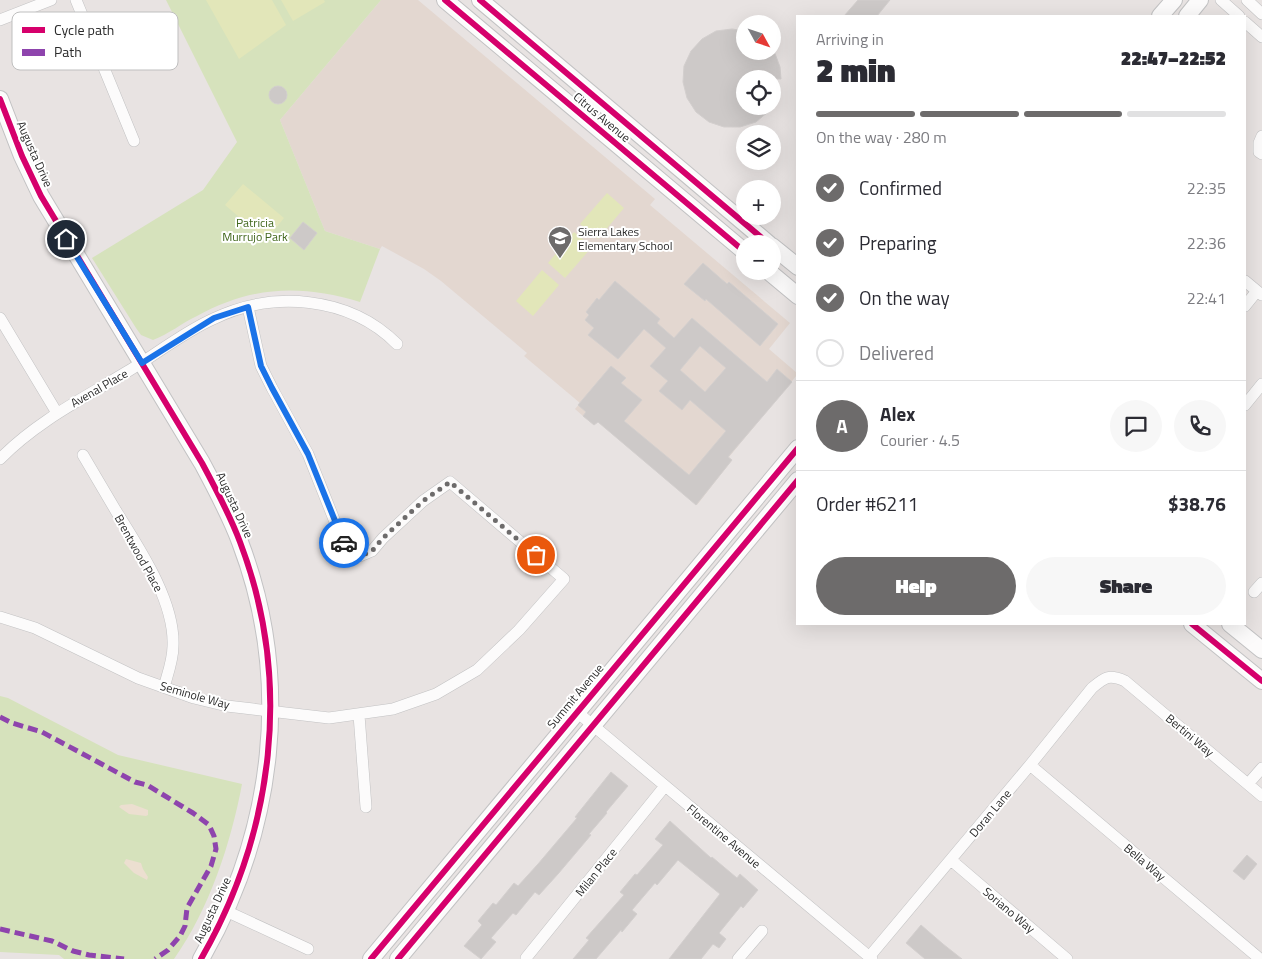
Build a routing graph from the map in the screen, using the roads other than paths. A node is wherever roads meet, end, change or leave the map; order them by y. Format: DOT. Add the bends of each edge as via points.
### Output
graph roads {
  1 [pos="51,0"];
  2 [pos="76,0"];
  3 [pos="445,0"];
  4 [pos="480,0"];
  5 [pos="1174,0"];
  6 [pos="1200,0"];
  7 [pos="1221,0"];
  8 [pos="1247,0"];
  9 [pos="20,12"];
  10 [pos="81,12"];
  11 [pos="1262,14"];
  12 [pos="12,15"];
  13 [pos="1161,15"];
  14 [pos="1188,15"];
  15 [pos="1238,15"];
  16 [pos="0,20"];
  17 [pos="1246,23"];
  18 [pos="1262,37"];
  19 [pos="105,70"];
  20 [pos="0,99"];
  21 [pos="1262,136"];
  22 [pos="134,141"];
  23 [pos="1261,153"];
  24 [pos="759,235"];
  25 [pos="736,244"];
  26 [pos="781,253"];
  27 [pos="796,265"];
  28 [pos="779,280"];
  29 [pos="1246,282"];
  30 [pos="1260,293"];
  31 [pos="796,294"];
  32 [pos="1246,305"];
  33 [pos="248,307"];
  34 [pos="0,318"];
  35 [pos="397,344"];
  36 [pos="142,363"];
  37 [pos="1262,384"];
  38 [pos="1246,404"];
  39 [pos="57,413"];
  40 [pos="796,450"];
  41 [pos="83,455"];
  42 [pos="0,459"];
  43 [pos="796,482"];
  44 [pos="1262,583"];
  45 [pos="1254,592"];
  46 [pos="0,617"];
  47 [pos="1193,625"];
  48 [pos="1231,625"];
  49 [pos="1262,650"];
  50 [pos="1116,676"];
  51 [pos="1262,681"];
  52 [pos="164,687"];
  53 [pos="269,710"];
  54 [pos="577,712"];
  55 [pos="359,715"];
  56 [pos="594,726"];
  57 [pos="1030,765"];
  58 [pos="1262,768"];
  59 [pos="1248,784"];
  60 [pos="665,786"];
  61 [pos="1262,796"];
  62 [pos="366,808"];
  63 [pos="950,860"];
  64 [pos="226,911"];
  65 [pos="762,931"];
  66 [pos="308,949"];
  67 [pos="526,958"];
  68 [pos="871,958"];
  69 [pos="201,959"];
  70 [pos="370,959"];
  71 [pos="398,959"];
  72 [pos="738,959"];
  73 [pos="1067,959"];
  74 [pos="1260,959"];
  1 -- 9 [label="street"];
  2 -- 10 [label="street"];
  3 -- 25 [label="main road, Citrus Avenue"];
  4 -- 24 [label="main road, Citrus Avenue"];
  5 -- 13 [label="main road"];
  6 -- 14 [label="main road"];
  7 -- 15 [label="street"];
  8 -- 11 [label="street"];
  12 -- 16 [label="street"];
  17 -- 18 [label="street"];
  19 -- 22 [label="street"];
  20 -- 36 [label="main road, Augusta Drive" via="41,196"];
  21 -- 23 [label="street" via="1259,143"];
  26 -- 27 [label="main road"];
  28 -- 31 [label="main road"];
  29 -- 30 [label="street"];
  30 -- 32 [label="street"];
  33 -- 35 [label="street, Avenal Place" via="289,301 335,307 373,324"];
  33 -- 36 [label="street, Avenal Place" via="214,318"];
  33 -- 55 [label="street, Seminole Way" via="261,366 308,454 343,542 351,551 360,556 372,551 423,501 450,482 564,579 519,630 477,670 436,694 393,710"];
  34 -- 39 [label="street"];
  36 -- 39 [label="street, Avenal Place"];
  36 -- 53 [label="main road, Augusta Drive" via="224,503 240,542 262,620 269,673"];
  37 -- 38 [label="street"];
  39 -- 42 [label="street, Avenal Place"];
  40 -- 54 [label="main road, Summit Avenue"];
  41 -- 52 [label="street, Brentwood Place" via="162,594 174,644"];
  43 -- 56 [label="main road"];
  44 -- 45 [label="street"];
  46 -- 52 [label="street, Seminole Way" via="44,631 138,678"];
  47 -- 51 [label="main road"];
  48 -- 49 [label="main road"];
  50 -- 57 [label="street, Doran Lane" via="1104,678 1092,688"];
  50 -- 59 [label="street, Bertini Way"];
  52 -- 53 [label="street, Seminole Way" via="227,706"];
  53 -- 55 [label="street, Seminole Way" via="329,718"];
  53 -- 64 [label="main road, Augusta Drive" via="269,760 262,803 240,877"];
  54 -- 56 [label="street, Florentine Avenue"];
  54 -- 70 [label="main road, Summit Avenue"];
  55 -- 62 [label="street"];
  56 -- 60 [label="street, Florentine Avenue"];
  56 -- 71 [label="main road"];
  57 -- 63 [label="street, Doran Lane"];
  57 -- 74 [label="street, Bella Way"];
  58 -- 59 [label="street"];
  59 -- 61 [label="street, Bertini Way"];
  60 -- 67 [label="street, Milan Place"];
  60 -- 68 [label="street, Florentine Avenue"];
  63 -- 68 [label="street, Doran Lane"];
  63 -- 73 [label="street, Soriano Way"];
  64 -- 66 [label="street"];
  64 -- 69 [label="main road, Augusta Drive"];
  65 -- 72 [label="street"];
}
